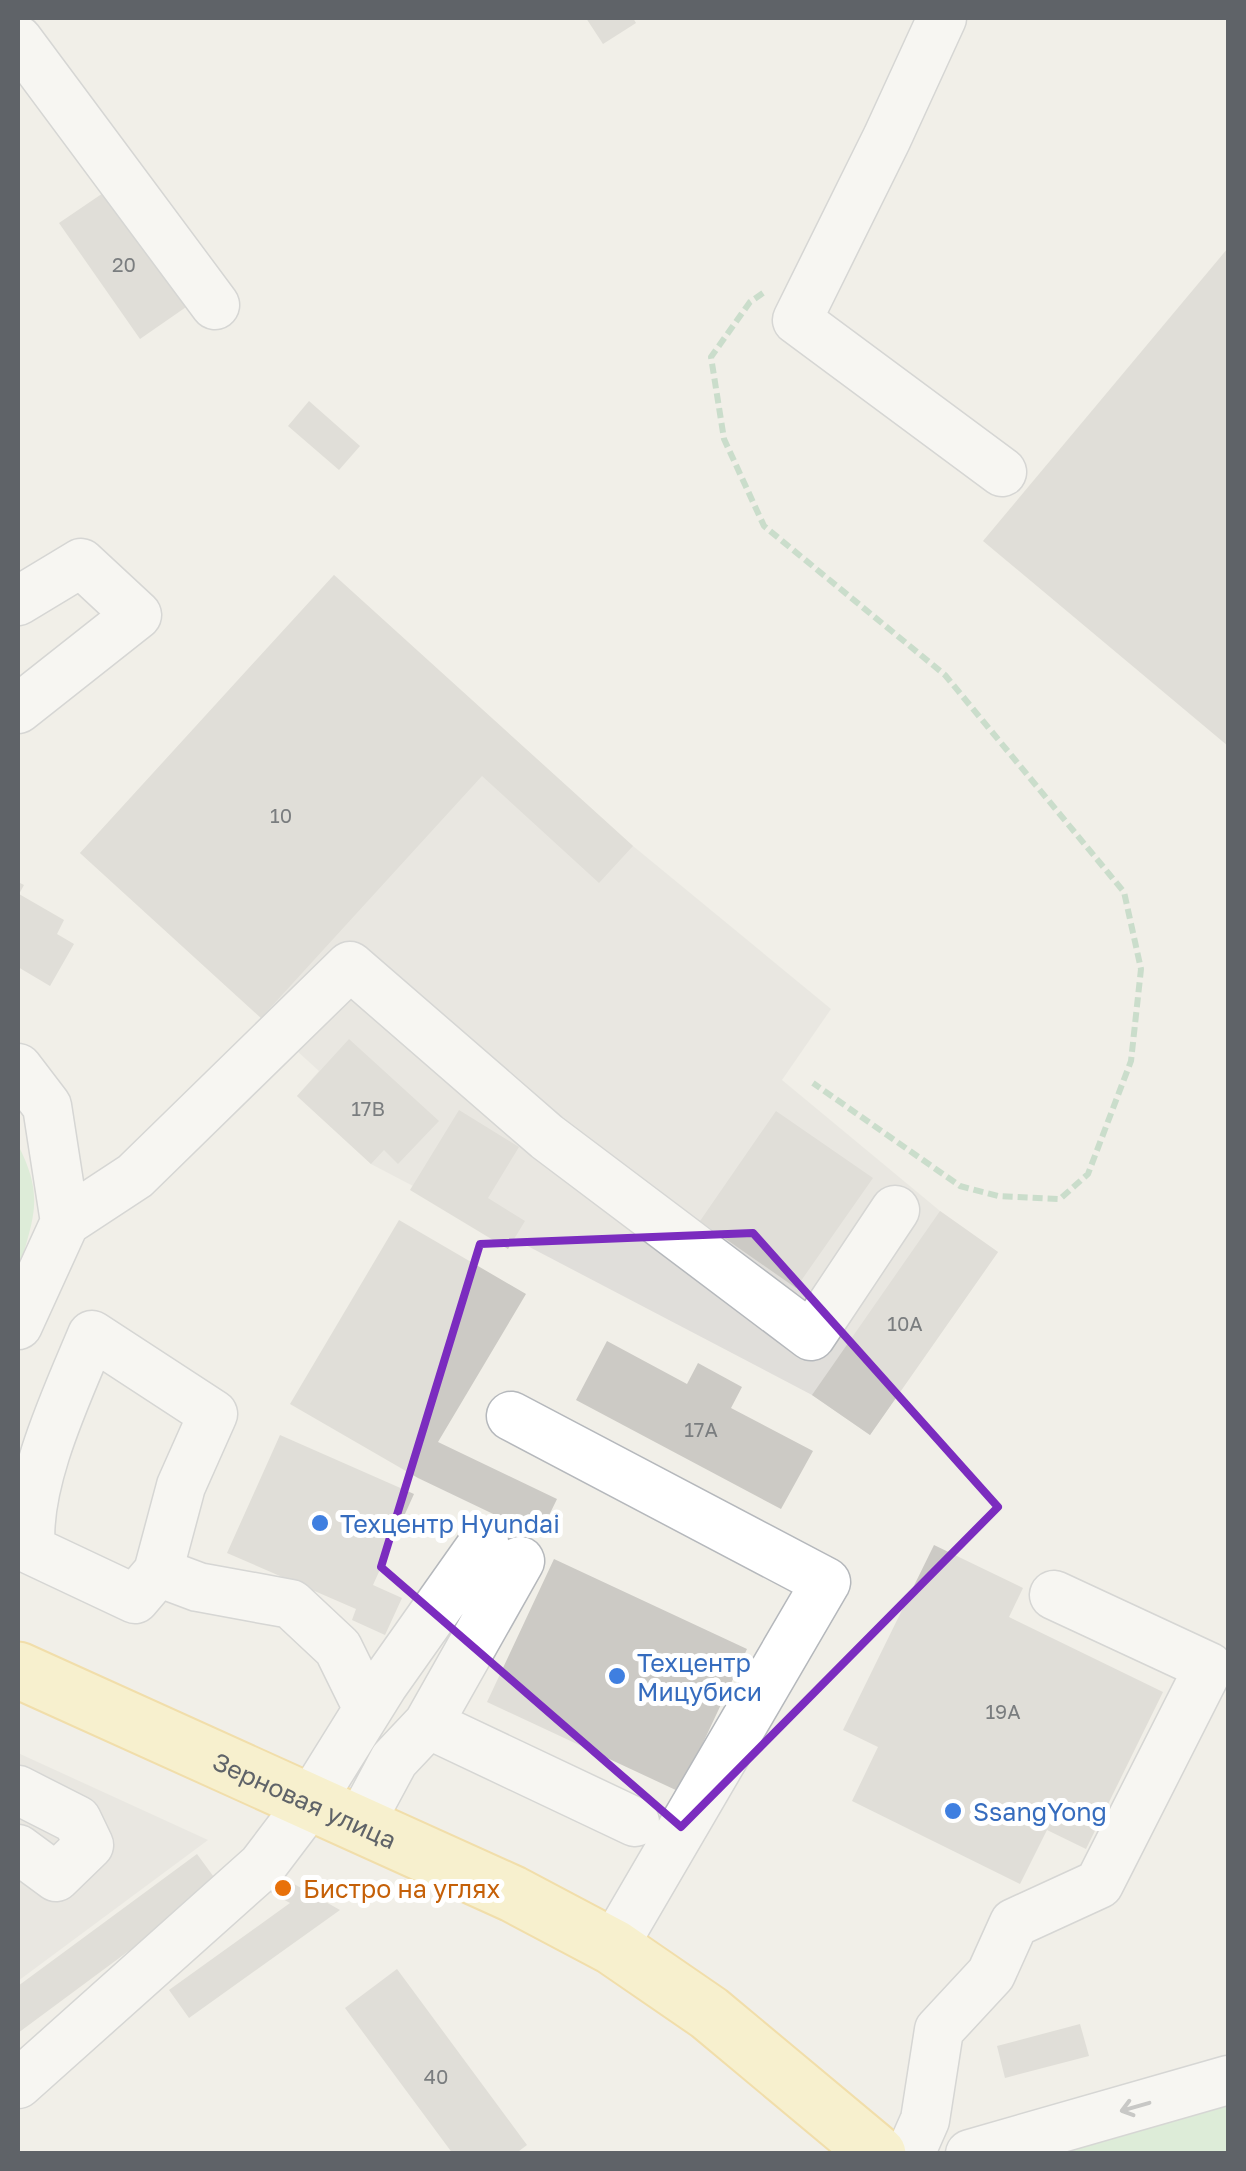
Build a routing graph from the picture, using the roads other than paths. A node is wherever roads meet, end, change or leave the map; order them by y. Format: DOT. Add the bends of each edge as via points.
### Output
graph roads {
  1 [pos="942,18"];
  2 [pos="18,40"];
  3 [pos="215,305"];
  4 [pos="1002,472"];
  5 [pos="18,600"];
  6 [pos="18,709"];
  7 [pos="18,1068"];
  8 [pos="895,1210"];
  9 [pos="64,1222"];
  10 [pos="18,1325"];
  11 [pos="512,1416"];
  12 [pos="158,1572"];
  13 [pos="1054,1595"];
  14 [pos="18,1670"];
  15 [pos="368,1709"];
  16 [pos="428,1724"];
  17 [pos="18,1790"];
  18 [pos="309,1804"];
  19 [pos="635,1822"];
  20 [pos="358,1825"];
  21 [pos="18,1850"];
  22 [pos="613,1946"];
  23 [pos="1228,2080"];
  24 [pos="18,2084"];
  25 [pos="878,2154"];
  26 [pos="910,2154"];
  27 [pos="970,2154"];
  1 -- 4 [label="lane" via="797,320"];
  2 -- 3 [label="lane"];
  5 -- 6 [label="lane" via="81,563 137,615"];
  7 -- 9 [label="lane" via="46,1106"];
  8 -- 9 [label="lane" via="812,1336 547,1137 350,966 135,1176"];
  9 -- 10 [label="lane"];
  11 -- 22 [label="lane" via="826,1582"];
  12 -- 12 [label="lane" via="135,1598 31,1550 48,1442 92,1335 212,1414 182,1486"];
  12 -- 15 [label="lane" via="198,1587 291,1604 338,1648"];
  13 -- 26 [label="lane" via="1209,1667 1099,1884 1014,1923 991,1974 939,2030 925,2120"];
  14 -- 18 [label="main road, Зерновая улица"];
  15 -- 16 [label="lane" via="502,1551"];
  15 -- 18 [label="lane"];
  16 -- 19 [label="lane"];
  16 -- 20 [label="lane" via="394,1760"];
  17 -- 21 [label="lane" via="78,1820 89,1845 56,1878"];
  18 -- 20 [label="main road, Зерновая улица"];
  18 -- 24 [label="lane" via="262,1866"];
  20 -- 22 [label="main road, Зерновая улица"];
  22 -- 25 [label="main road, Зерновая улица" via="710,2013"];
  23 -- 27 [label="lane, one-way"];
}
